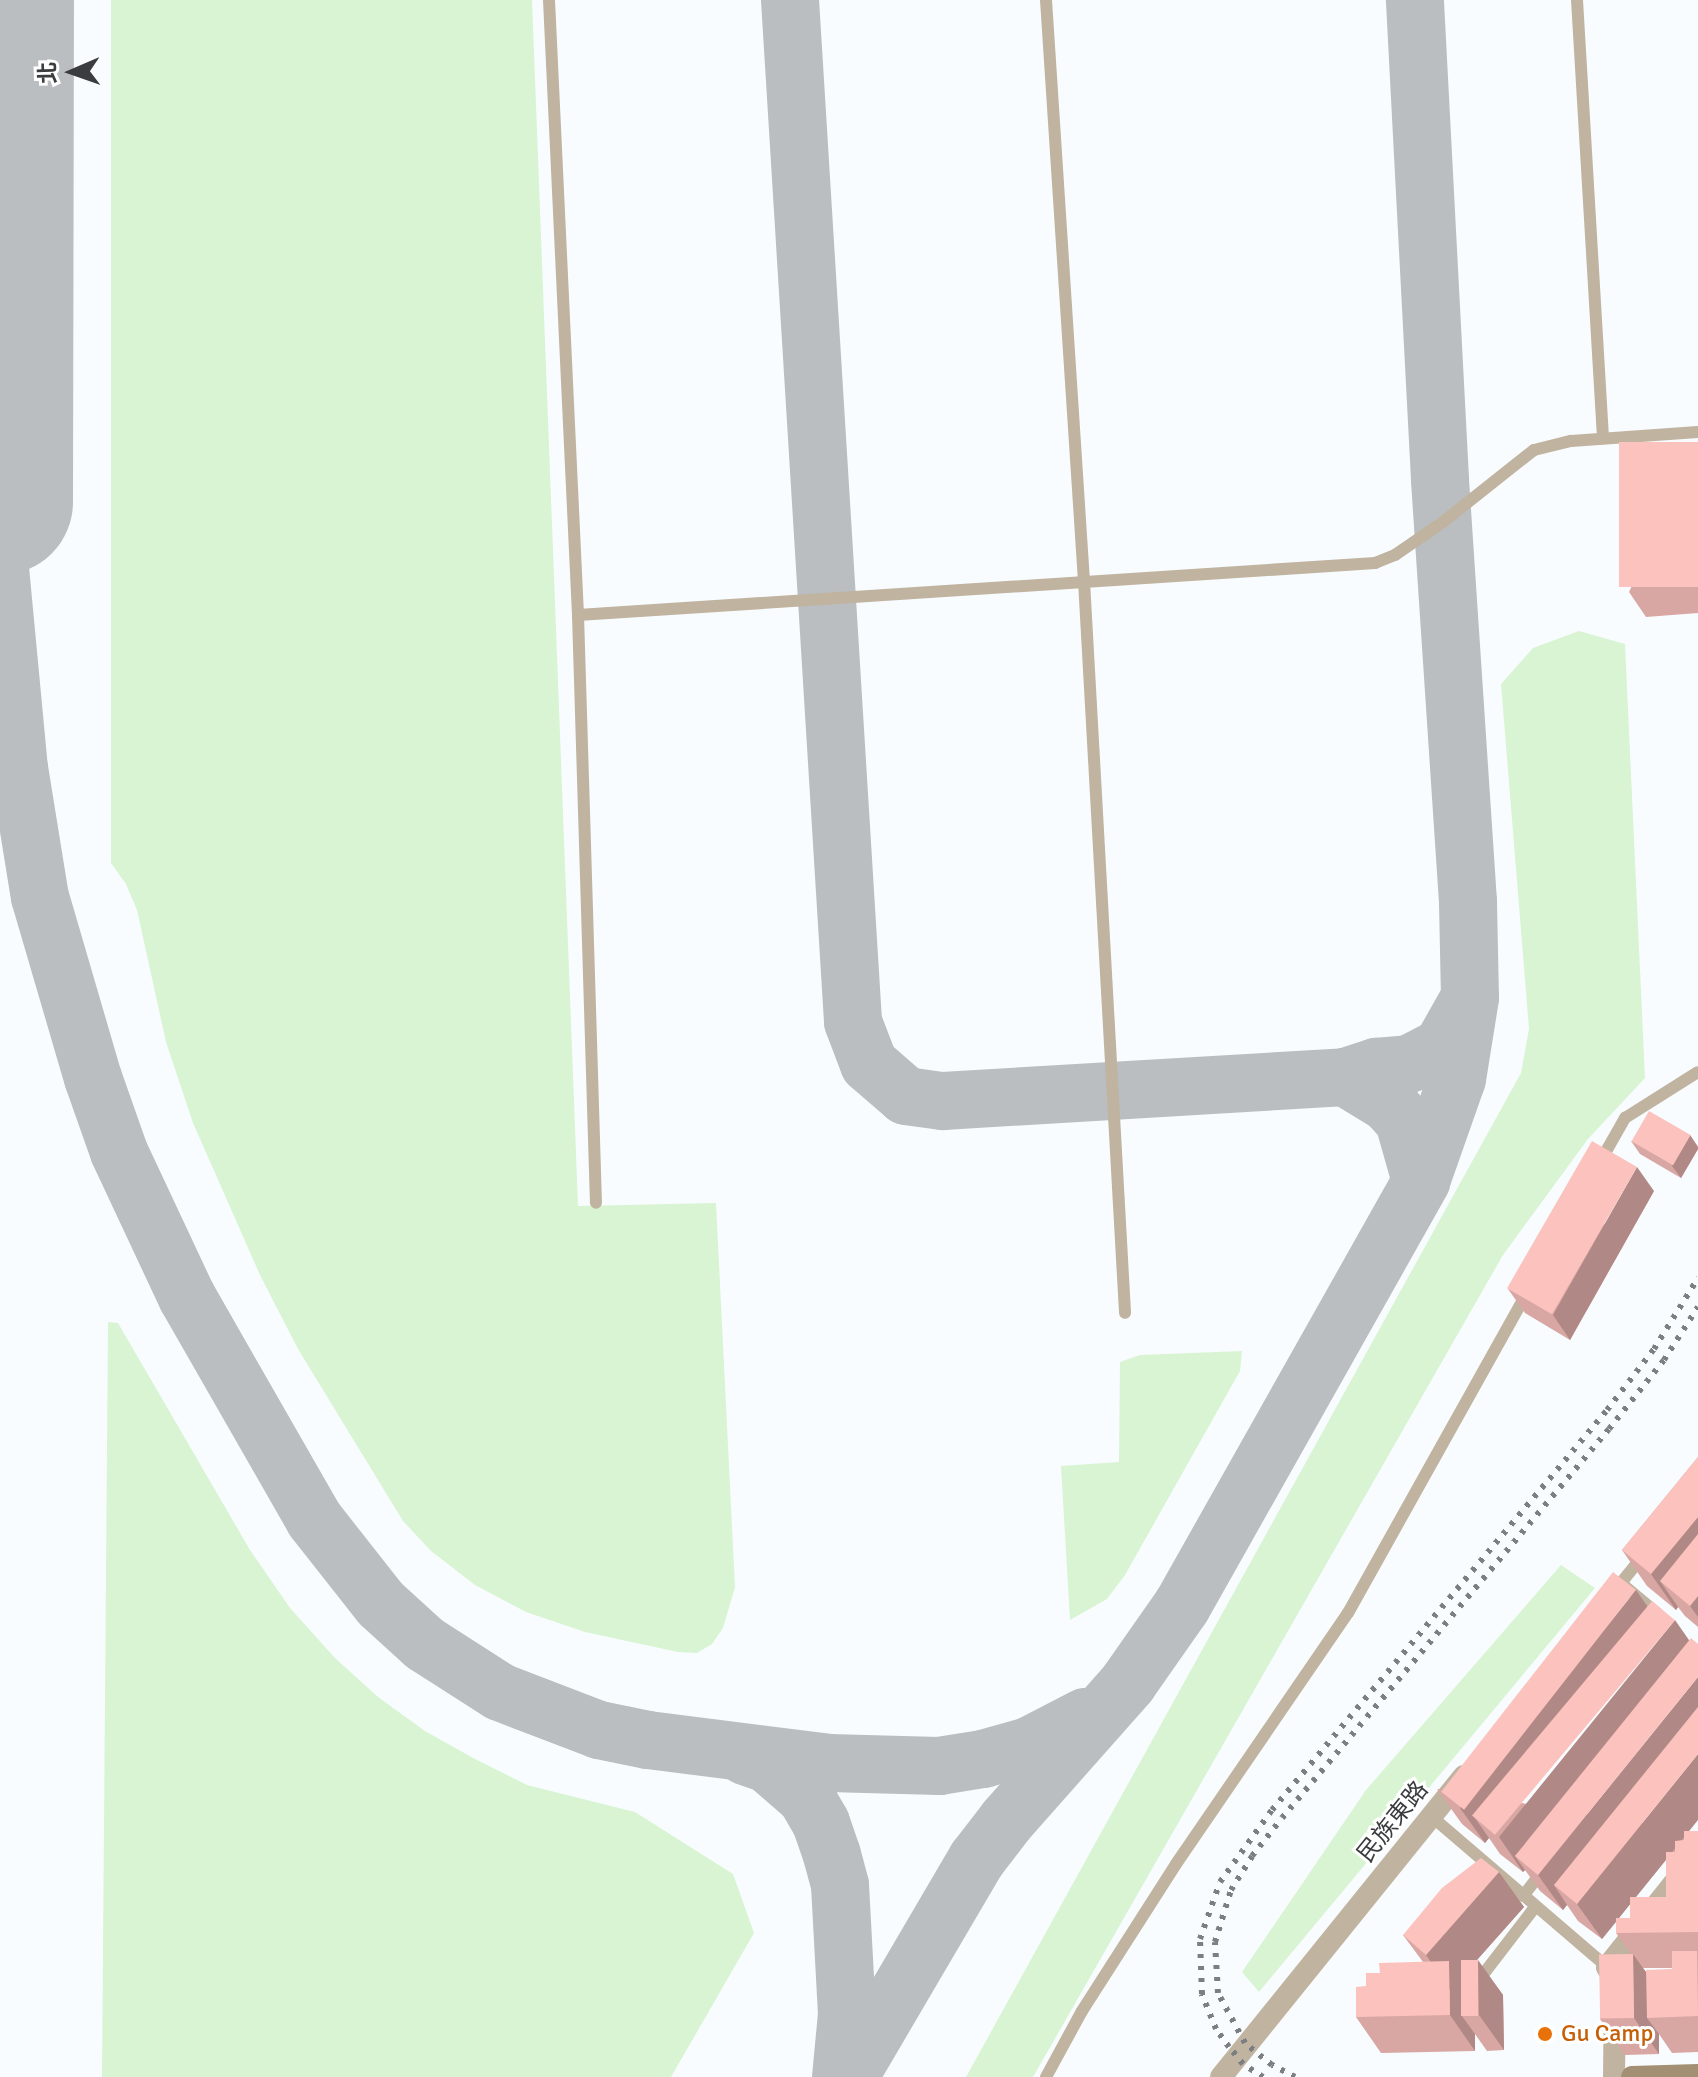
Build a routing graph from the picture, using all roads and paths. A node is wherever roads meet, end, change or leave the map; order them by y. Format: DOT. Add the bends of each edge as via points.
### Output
graph roads {
  1 [pos="549,0"];
  2 [pos="1046,0"];
  3 [pos="1577,0"];
  4 [pos="1698,432"];
  5 [pos="1603,438"];
  6 [pos="1084,581"];
  7 [pos="578,615"];
  8 [pos="1698,1072"];
  9 [pos="1594,1173"];
  10 [pos="596,1203"];
  11 [pos="1533,1283"];
  12 [pos="1125,1313"];
  13 [pos="1650,1548"];
  14 [pos="1666,1620"];
  15 [pos="1481,1755"];
  16 [pos="1431,1816"];
  17 [pos="1698,1853"];
  18 [pos="1552,1859"];
  19 [pos="1523,1896"];
  20 [pos="1535,1907"];
  21 [pos="1485,1972"];
  22 [pos="1617,1977"];
  23 [pos="1698,2075"];
  24 [pos="1046,2077"];
  25 [pos="1221,2077"];
  26 [pos="1614,2077"];
  27 [pos="1632,2077"];
  1 -- 7 [label="lane"];
  2 -- 6 [label="lane"];
  3 -- 5 [label="lane"];
  4 -- 5 [label="lane"];
  5 -- 6 [label="lane" via="1534,450 1443,522 1375,563"];
  6 -- 7 [label="lane"];
  6 -- 12 [label="lane"];
  7 -- 10 [label="lane"];
  8 -- 9 [label="lane" via="1625,1118"];
  11 -- 24 [label="lane" via="1348,1613 1176,1864"];
  13 -- 14 [label="lane" via="1615,1590"];
  15 -- 16 [label="street, 民族東路"];
  16 -- 19 [label="lane"];
  16 -- 25 [label="street, 民族東路"];
  17 -- 22 [label="street"];
  18 -- 19 [label="lane"];
  19 -- 20 [label="lane"];
  20 -- 21 [label="lane"];
  20 -- 22 [label="lane"];
  22 -- 26 [label="street"];
  23 -- 27 [label="main road"];
}
